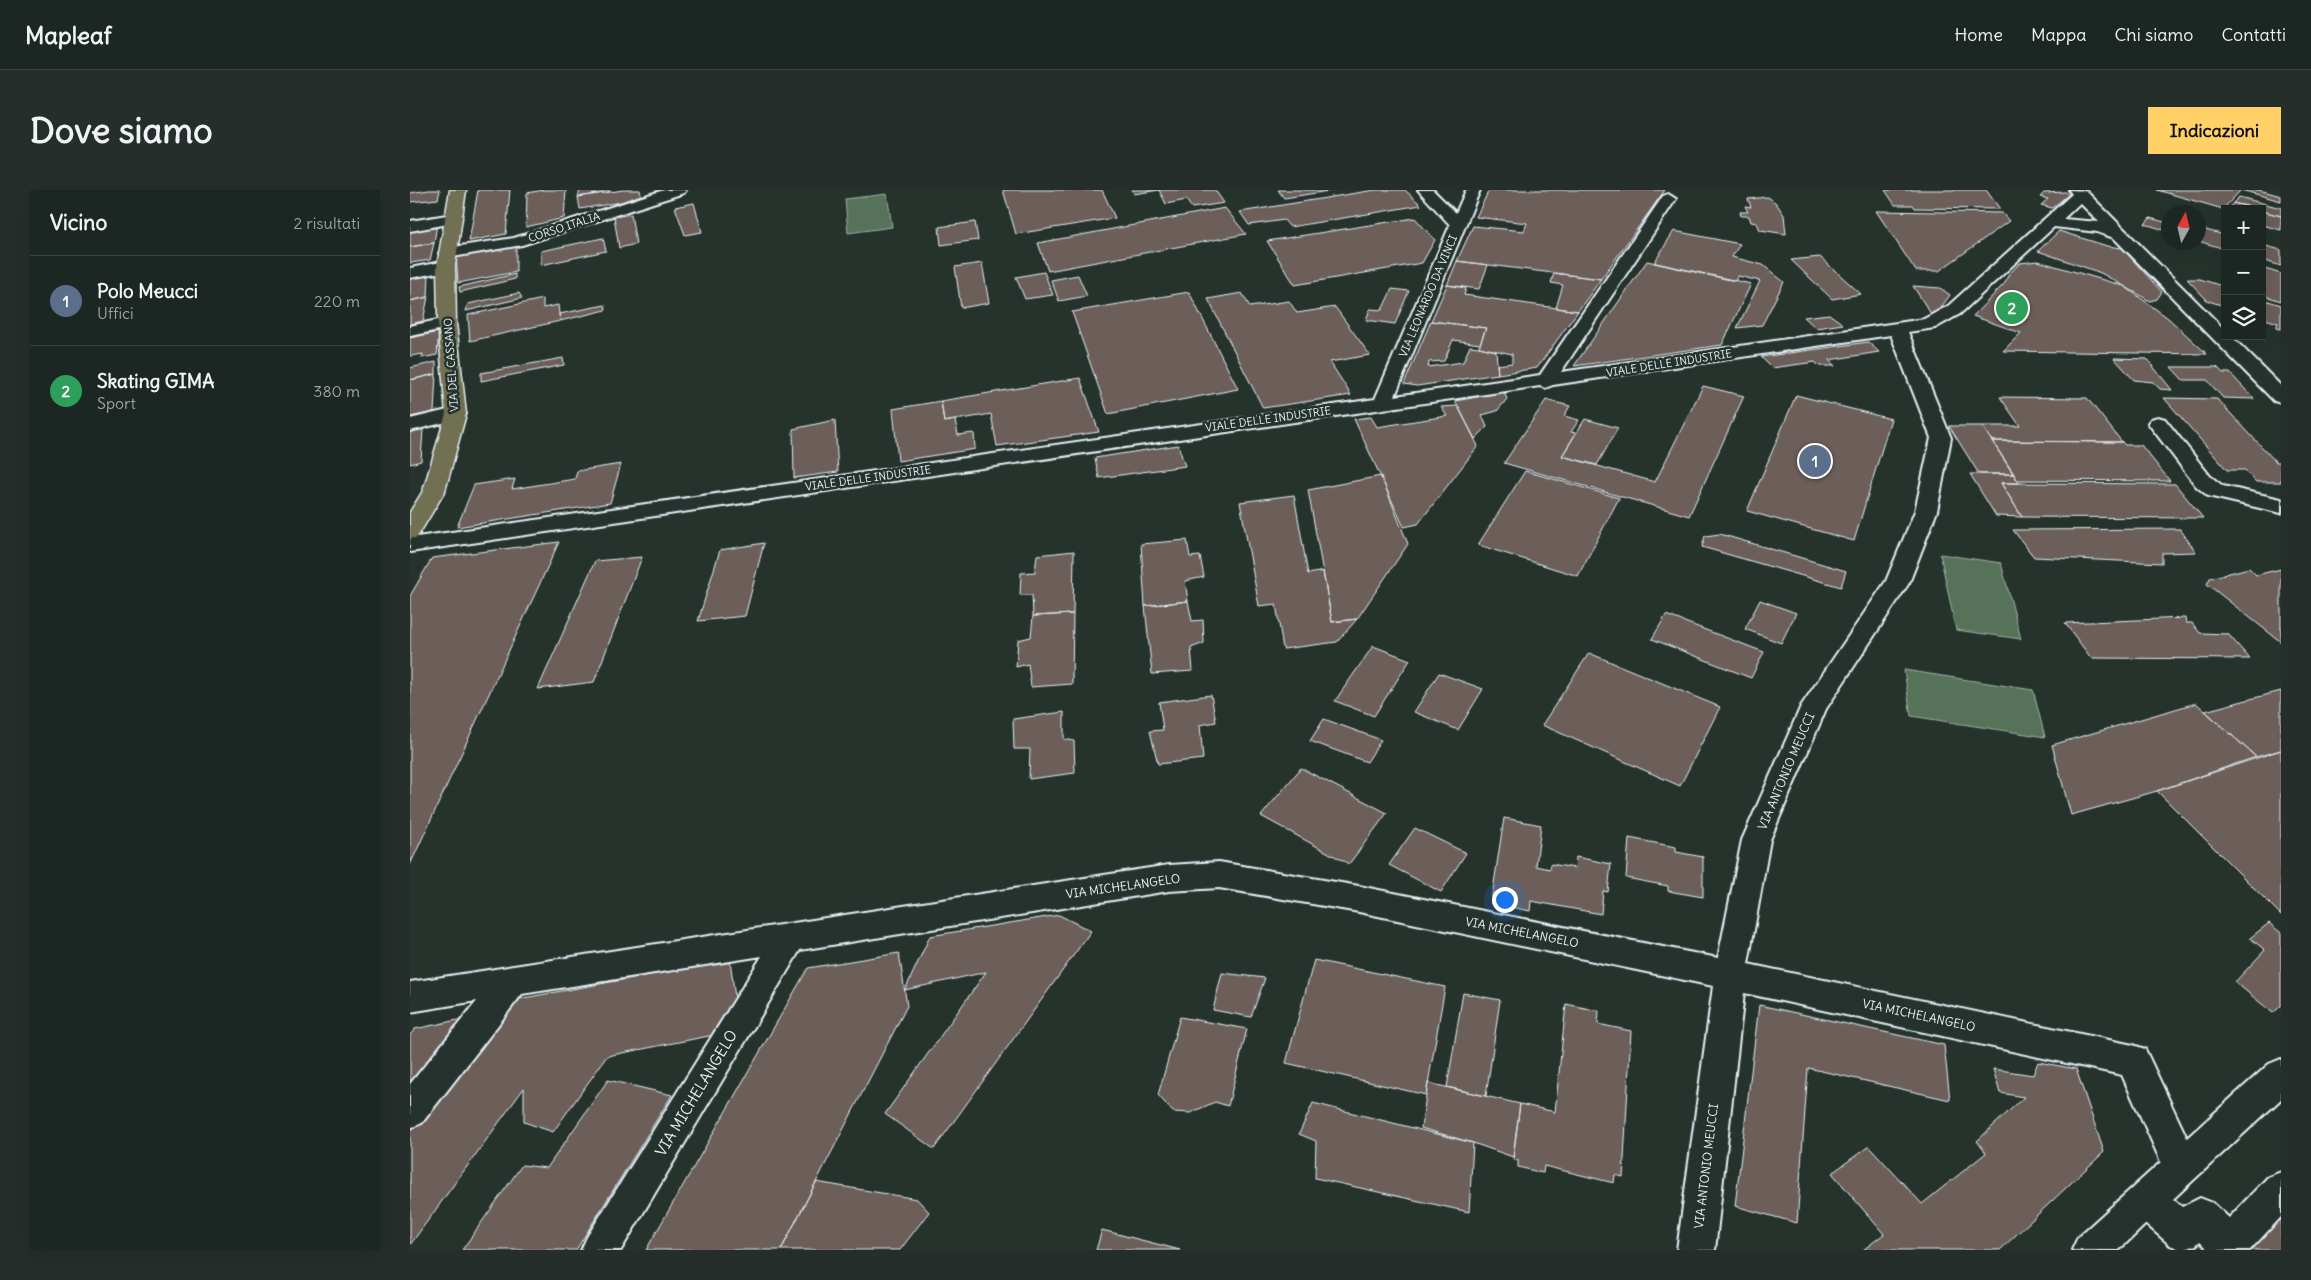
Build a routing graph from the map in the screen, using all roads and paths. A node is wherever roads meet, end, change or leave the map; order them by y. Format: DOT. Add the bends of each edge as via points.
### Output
graph roads {
  1 [pos="458,190"];
  2 [pos="679,190"];
  3 [pos="1425,190"];
  4 [pos="1473,190"];
  5 [pos="2078,192"];
  6 [pos="1668,199"];
  7 [pos="2098,212"];
  8 [pos="453,219"];
  9 [pos="1458,224"];
  10 [pos="2052,224"];
  11 [pos="410,226"];
  12 [pos="2120,234"];
  13 [pos="447,260"];
  14 [pos="410,273"];
  15 [pos="448,323"];
  16 [pos="1897,328"];
  17 [pos="410,331"];
  18 [pos="1545,382"];
  19 [pos="2281,396"];
  20 [pos="1383,402"];
  21 [pos="456,414"];
  22 [pos="2158,423"];
  23 [pos="410,425"];
  24 [pos="2281,506"];
  25 [pos="410,531"];
  26 [pos="410,545"];
  27 [pos="791,937"];
  28 [pos="1730,975"];
  29 [pos="512,982"];
  30 [pos="410,997"];
  31 [pos="2281,1076"];
  32 [pos="410,1111"];
  33 [pos="2182,1168"];
  34 [pos="2281,1190"];
  35 [pos="2146,1200"];
  36 [pos="2227,1247"];
  37 [pos="600,1250"];
  38 [pos="1696,1250"];
  39 [pos="2091,1250"];
  1 -- 8 [label="main road, VIA DEL CASSANO"];
  2 -- 13 [label="street, CORSO ITALIA" via="516,242"];
  3 -- 9 [label="street"];
  4 -- 9 [label="street, VIA LEONARDO DA VINCI"];
  5 -- 7 [label="street"];
  5 -- 10 [label="street, VIALE DELLE INDUSTRIE"];
  6 -- 18 [label="street"];
  7 -- 10 [label="street"];
  7 -- 12 [label="street"];
  8 -- 11 [label="street"];
  8 -- 13 [label="main road, VIA DEL CASSANO"];
  9 -- 20 [label="street, VIA LEONARDO DA VINCI"];
  10 -- 12 [label="street" via="2099,227"];
  10 -- 16 [label="street, VIALE DELLE INDUSTRIE" via="1954,310 1929,324"];
  12 -- 19 [label="street"];
  13 -- 14 [label="street, CORSO ITALIA"];
  13 -- 15 [label="main road, VIA DEL CASSANO"];
  15 -- 17 [label="street"];
  15 -- 21 [label="main road, VIA DEL CASSANO"];
  16 -- 18 [label="street, VIALE DELLE INDUSTRIE"];
  16 -- 28 [label="street, VIA ANTONIO MEUCCI" via="1941,438 1926,511 1897,583 1814,706 1760,831 1749,869"];
  18 -- 20 [label="street, VIALE DELLE INDUSTRIE"];
  20 -- 26 [label="street, VIALE DELLE INDUSTRIE"];
  21 -- 23 [label="street"];
  21 -- 25 [label="main road, VIA DEL CASSANO" via="434,491"];
  22 -- 24 [label="street" via="2203,481 2216,492"];
  27 -- 28 [label="street, VIA MICHELANGELO" via="1169,878 1219,875"];
  27 -- 29 [label="street, VIA MICHELANGELO"];
  27 -- 37 [label="street, VIA MICHELANGELO"];
  28 -- 33 [label="street, VIA MICHELANGELO" via="2133,1061"];
  28 -- 38 [label="street, VIA ANTONIO MEUCCI"];
  29 -- 30 [label="street, VIA MICHELANGELO"];
  29 -- 32 [label="street"];
  31 -- 33 [label="street"];
  33 -- 35 [label="street"];
  34 -- 36 [label="street"];
  35 -- 36 [label="street" via="2183,1232 2200,1216"];
  35 -- 39 [label="street"];
}
